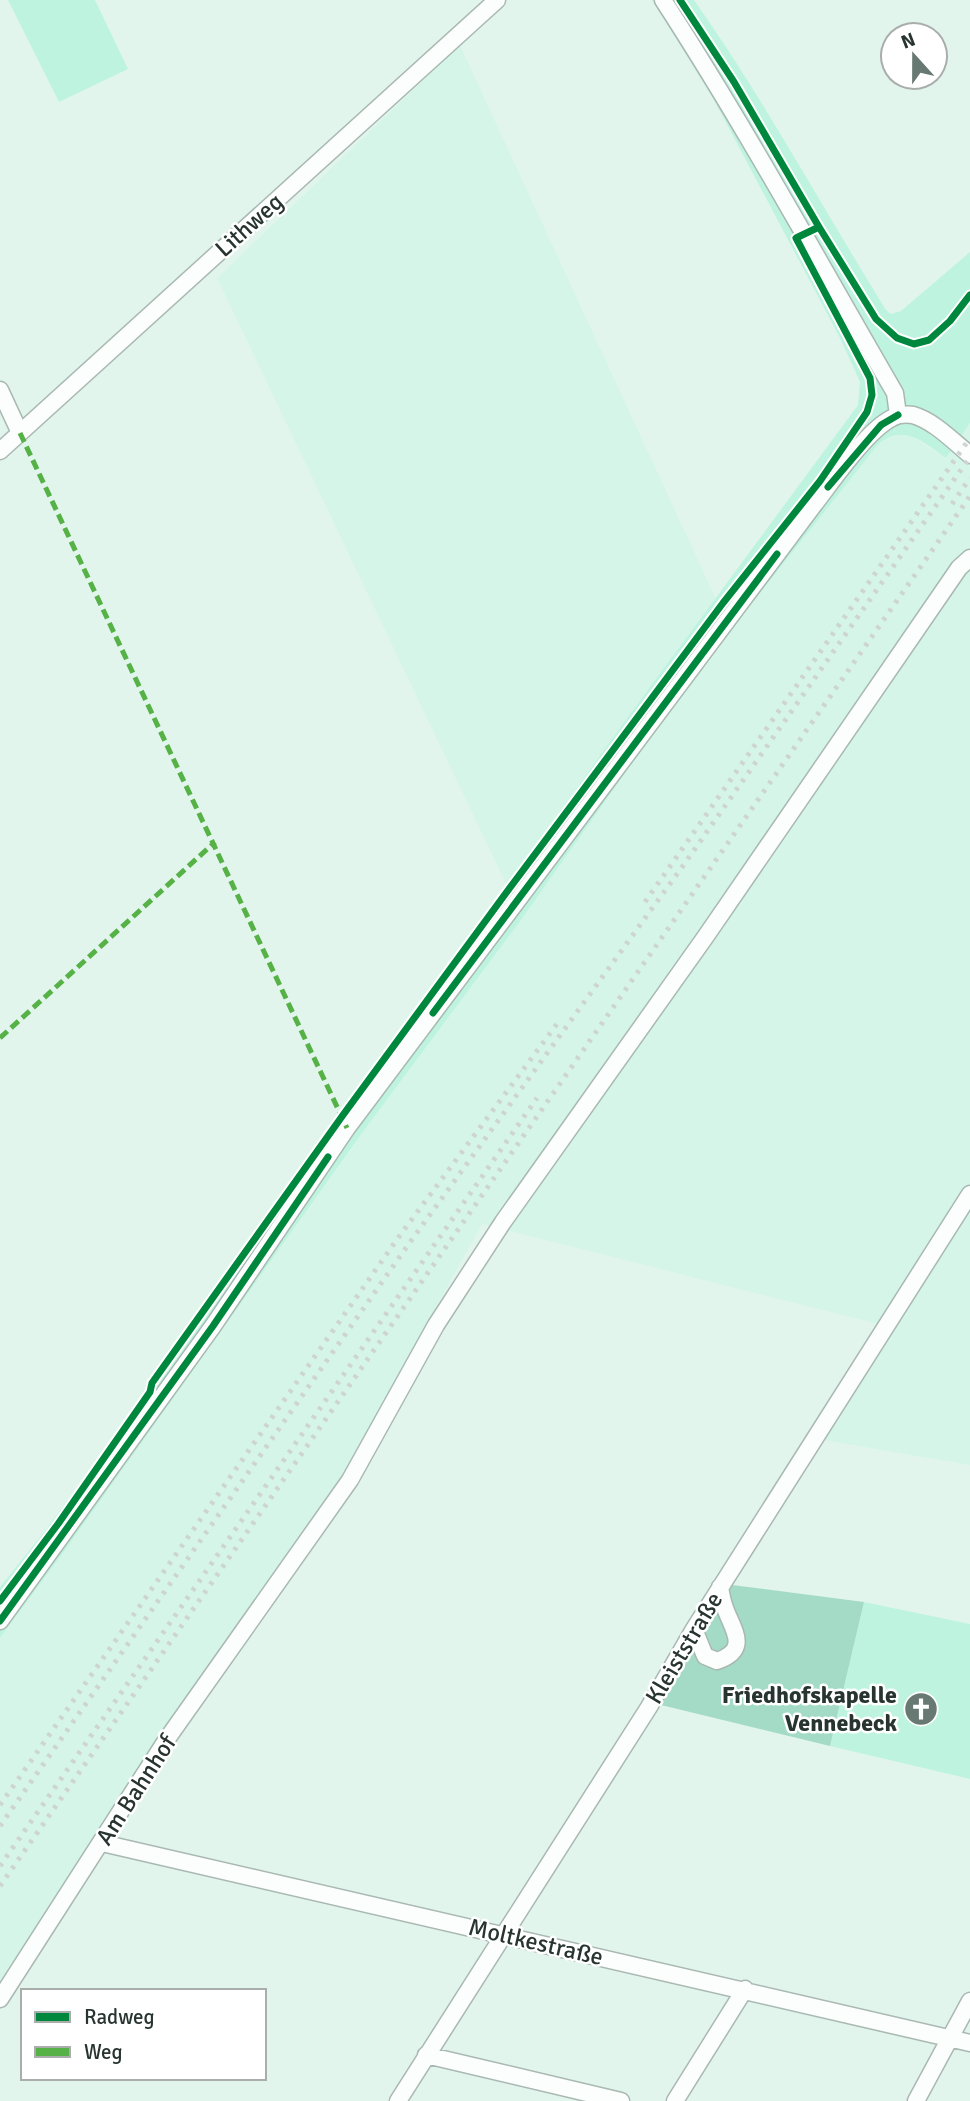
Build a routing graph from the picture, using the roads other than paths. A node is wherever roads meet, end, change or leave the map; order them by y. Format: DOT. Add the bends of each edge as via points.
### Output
graph roads {
  1 [pos="497,0"];
  2 [pos="663,0"];
  3 [pos="0,390"];
  4 [pos="898,415"];
  5 [pos="20,433"];
  6 [pos="0,451"];
  7 [pos="970,455"];
  8 [pos="970,558"];
  9 [pos="970,1194"];
  10 [pos="720,1587"];
  11 [pos="0,1621"];
  12 [pos="694,1629"];
  13 [pos="102,1843"];
  14 [pos="503,1934"];
  15 [pos="744,1990"];
  16 [pos="0,1999"];
  17 [pos="970,2001"];
  18 [pos="950,2039"];
  19 [pos="970,2043"];
  20 [pos="426,2055"];
  21 [pos="398,2101"];
  22 [pos="621,2101"];
  23 [pos="675,2101"];
  24 [pos="916,2101"];
  1 -- 5 [label="street, Lithweg"];
  2 -- 4 [label="street" via="805,234 895,393"];
  3 -- 5 [label="street"];
  4 -- 7 [label="street" via="912,415 935,427"];
  4 -- 11 [label="street" via="867,439 813,506 347,1128 213,1326"];
  5 -- 6 [label="street, Lithweg"];
  8 -- 13 [label="street, Am Bahnhof" via="503,1222 436,1325 350,1480 167,1739"];
  9 -- 10 [label="street, Kleiststraße"];
  10 -- 12 [label="street, Kleiststraße"];
  10 -- 12 [label="street" via="737,1646 717,1661 705,1656"];
  12 -- 14 [label="street, Kleiststraße"];
  13 -- 14 [label="street, Moltkestraße"];
  13 -- 16 [label="street, Am Bahnhof"];
  14 -- 15 [label="street, Moltkestraße"];
  14 -- 20 [label="street, Kleiststraße"];
  15 -- 18 [label="street, Moltkestraße"];
  15 -- 23 [label="street"];
  17 -- 18 [label="street"];
  18 -- 19 [label="street, Moltkestraße"];
  18 -- 24 [label="street"];
  20 -- 21 [label="street, Kleiststraße"];
  20 -- 22 [label="street"];
}
